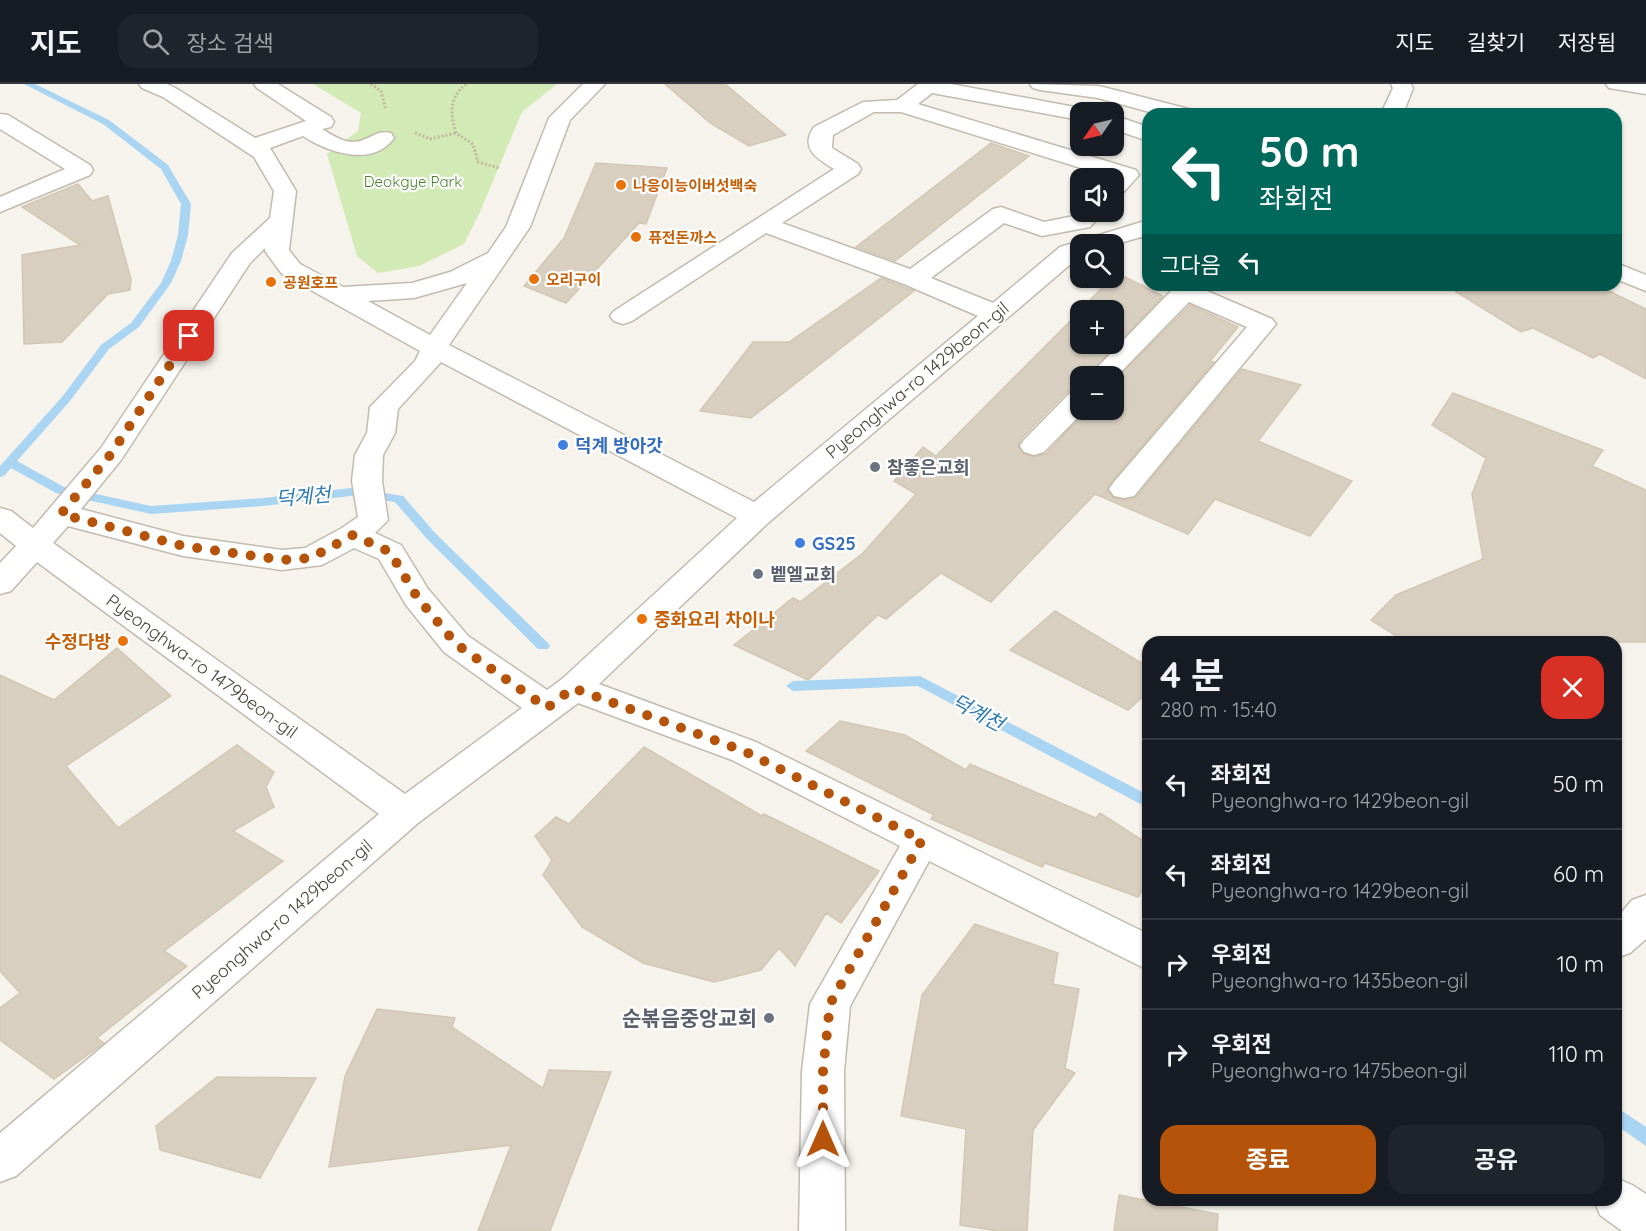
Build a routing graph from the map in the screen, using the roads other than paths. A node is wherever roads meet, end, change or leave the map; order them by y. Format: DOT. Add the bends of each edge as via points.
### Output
graph roads {
  1 [pos="149,84"];
  2 [pos="264,84"];
  3 [pos="595,84"];
  4 [pos="1040,84"];
  5 [pos="1401,84"];
  6 [pos="1616,84"];
  7 [pos="1646,88"];
  8 [pos="902,106"];
  9 [pos="1159,108"];
  10 [pos="1394,108"];
  11 [pos="1070,112"];
  12 [pos="0,120"];
  13 [pos="1124,125"];
  14 [pos="305,128"];
  15 [pos="1142,133"];
  16 [pos="383,138"];
  17 [pos="253,146"];
  18 [pos="1142,156"];
  19 [pos="1080,168"];
  20 [pos="1124,177"];
  21 [pos="0,205"];
  22 [pos="279,222"];
  23 [pos="1082,222"];
  24 [pos="764,224"];
  25 [pos="1070,252"];
  26 [pos="496,257"];
  27 [pos="1622,273"];
  28 [pos="913,279"];
  29 [pos="1646,284"];
  30 [pos="1179,291"];
  31 [pos="1189,291"];
  32 [pos="341,295"];
  33 [pos="996,314"];
  34 [pos="623,316"];
  35 [pos="435,348"];
  36 [pos="1111,366"];
  37 [pos="1070,409"];
  38 [pos="1034,446"];
  39 [pos="1124,489"];
  40 [pos="63,512"];
  41 [pos="757,516"];
  42 [pos="0,518"];
  43 [pos="363,524"];
  44 [pos="34,545"];
  45 [pos="0,584"];
  46 [pos="560,698"];
  47 [pos="405,813"];
  48 [pos="922,840"];
  49 [pos="1646,910"];
  50 [pos="1622,936"];
  51 [pos="1142,950"];
  52 [pos="0,1161"];
  53 [pos="1622,1204"];
  54 [pos="1646,1221"];
  55 [pos="822,1231"];
  1 -- 17 [label="street" via="170,93"];
  2 -- 14 [label="street" via="323,122"];
  3 -- 26 [label="street" via="560,118 518,226"];
  4 -- 9 [label="street" via="1099,92"];
  5 -- 10 [label="street"];
  6 -- 7 [label="street"];
  8 -- 11 [label="street" via="928,86"];
  8 -- 19 [label="street"];
  8 -- 24 [label="street" via="870,106 822,132 821,150 850,169"];
  12 -- 21 [label="street" via="82,171"];
  13 -- 15 [label="street"];
  14 -- 16 [label="street" via="328,143 345,148 369,147"];
  14 -- 17 [label="street"];
  17 -- 22 [label="street" via="263,153 285,191"];
  18 -- 20 [label="street"];
  22 -- 32 [label="street" via="277,250 291,269"];
  22 -- 40 [label="street" via="241,258 111,454"];
  23 -- 28 [label="street" via="1042,229 1001,214"];
  24 -- 28 [label="street"];
  24 -- 34 [label="street"];
  25 -- 33 [label="street, Pyeonghwa-ro 1429beon-gil"];
  26 -- 32 [label="street" via="459,278 414,290"];
  26 -- 35 [label="street"];
  27 -- 29 [label="street"];
  28 -- 33 [label="street"];
  30 -- 36 [label="street"];
  31 -- 39 [label="street" via="1263,324"];
  32 -- 35 [label="street"];
  33 -- 41 [label="street, Pyeonghwa-ro 1429beon-gil"];
  35 -- 41 [label="street"];
  35 -- 43 [label="street" via="427,364 384,407 381,433 369,455"];
  37 -- 38 [label="street"];
  40 -- 43 [label="street" via="183,546 282,560 311,558"];
  40 -- 44 [label="street"];
  41 -- 46 [label="street, Pyeonghwa-ro 1429beon-gil"];
  42 -- 44 [label="street, Pyeonghwa-ro 1479beon-gil"];
  43 -- 46 [label="street" via="390,552 417,597 456,644"];
  44 -- 45 [label="street"];
  44 -- 47 [label="street, Pyeonghwa-ro 1479beon-gil"];
  46 -- 47 [label="street, Pyeonghwa-ro 1429beon-gil"];
  46 -- 48 [label="street" via="744,751"];
  47 -- 52 [label="street, Pyeonghwa-ro 1429beon-gil"];
  48 -- 51 [label="street"];
  48 -- 55 [label="street" via="830,1004 823,1071"];
  49 -- 50 [label="street"];
  53 -- 54 [label="street"];
}
